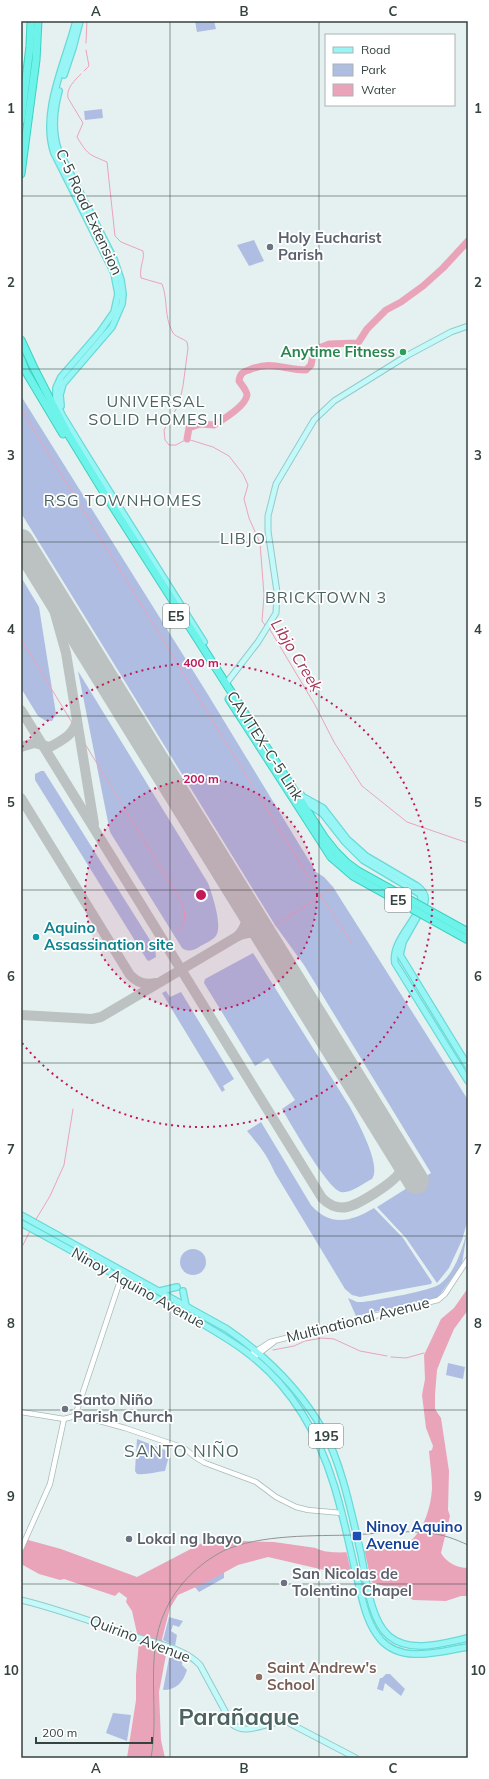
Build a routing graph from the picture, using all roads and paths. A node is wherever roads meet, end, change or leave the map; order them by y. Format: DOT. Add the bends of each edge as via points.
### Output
graph roads {
  1 [pos="31,21"];
  2 [pos="38,21"];
  3 [pos="76,21"];
  4 [pos="80,21"];
  5 [pos="21,120"];
  6 [pos="21,174"];
  7 [pos="468,326"];
  8 [pos="21,340"];
  9 [pos="21,359"];
  10 [pos="73,432"];
  11 [pos="228,681"];
  12 [pos="302,797"];
  13 [pos="334,855"];
  14 [pos="468,932"];
  15 [pos="468,940"];
  16 [pos="468,1066"];
  17 [pos="468,1081"];
  18 [pos="21,1215"];
  19 [pos="24,1225"];
  20 [pos="37,1228"];
  21 [pos="468,1259"];
  22 [pos="124,1272"];
  23 [pos="121,1278"];
  24 [pos="177,1287"];
  25 [pos="158,1290"];
  26 [pos="182,1291"];
  27 [pos="186,1306"];
  28 [pos="258,1351"];
  29 [pos="252,1356"];
  30 [pos="21,1412"];
  31 [pos="75,1416"];
  32 [pos="64,1419"];
  33 [pos="334,1455"];
  34 [pos="325,1458"];
  35 [pos="342,1513"];
  36 [pos="21,1549"];
  37 [pos="21,1600"];
  38 [pos="468,1638"];
  39 [pos="430,1645"];
  40 [pos="468,1646"];
  41 [pos="431,1652"];
  42 [pos="356,1758"];
  1 -- 5 [label="highway"];
  2 -- 6 [label="highway" via="37,56"];
  3 -- 10 [label="main road, C-5 Road Extension" via="52,104 51,142 54,153 114,273 118,294 114,312 108,322 61,377 56,388 58,406"];
  4 -- 10 [label="main road, C-5 Road Extension" via="74,48 57,96 56,141 114,259 122,280 123,294 122,304 112,327 62,388 60,404"];
  7 -- 11 [label="main road" via="408,355 334,401 314,420 276,484 268,516 277,592 276,613"];
  8 -- 13 [label="highway, CAVITEX–C-5 Link / E5" via="68,434"];
  9 -- 13 [label="highway, CAVITEX–C-5 Link / E5" via="26,372 158,587"];
  10 -- 11 [label="main road"];
  11 -- 12 [label="main road"];
  12 -- 16 [label="main road" via="323,808 347,839 366,856 424,892 424,905 403,942 400,955"];
  12 -- 17 [label="main road" via="323,814 363,860 420,894 422,899 418,909 397,947 396,963"];
  13 -- 14 [label="highway, CAVITEX–C-5 Link / E5, bridge"];
  13 -- 15 [label="highway, CAVITEX–C-5 Link / E5, bridge" via="353,876"];
  18 -- 20 [label="main road, Ninoy Aquino Avenue / 195"];
  19 -- 20 [label="main road, Ninoy Aquino Avenue / 195"];
  20 -- 22 [label="main road, Ninoy Aquino Avenue / 195"];
  20 -- 23 [label="main road, Ninoy Aquino Avenue / 195"];
  21 -- 28 [label="street, Multinational Avenue" via="445,1294 438,1300 274,1342"];
  22 -- 23 [label="street"];
  22 -- 25 [label="main road, Ninoy Aquino Avenue / 195"];
  23 -- 29 [label="main road, Ninoy Aquino Avenue / 195" via="211,1329"];
  23 -- 31 [label="street"];
  24 -- 25 [label="main road"];
  25 -- 27 [label="main road, Ninoy Aquino Avenue / 195"];
  26 -- 27 [label="main road"];
  27 -- 28 [label="main road, Ninoy Aquino Avenue / 195" via="227,1329"];
  28 -- 29 [label="street, Multinational Avenue"];
  28 -- 33 [label="main road, Ninoy Aquino Avenue / 195" via="297,1391 323,1430"];
  29 -- 34 [label="main road, Ninoy Aquino Avenue / 195" via="303,1414"];
  30 -- 32 [label="street"];
  31 -- 32 [label="street"];
  31 -- 35 [label="street" via="122,1427 184,1448 205,1463 256,1482 276,1498 296,1507"];
  32 -- 36 [label="street" via="50,1484"];
  33 -- 34 [label="main road"];
  33 -- 39 [label="main road, Ninoy Aquino Avenue / 195" via="371,1601 380,1626 393,1640 409,1645"];
  34 -- 35 [label="main road, Ninoy Aquino Avenue / 195"];
  35 -- 41 [label="main road, Ninoy Aquino Avenue / 195" via="371,1626 381,1640 397,1651 408,1654"];
  37 -- 42 [label="main road, Quirino Avenue" via="53,1608 192,1658 200,1665 232,1724 239,1729 279,1721 287,1722"];
  38 -- 39 [label="main road, Ninoy Aquino Avenue / 195"];
  39 -- 41 [label="main road"];
  40 -- 41 [label="main road, Ninoy Aquino Avenue / 195"];
}
